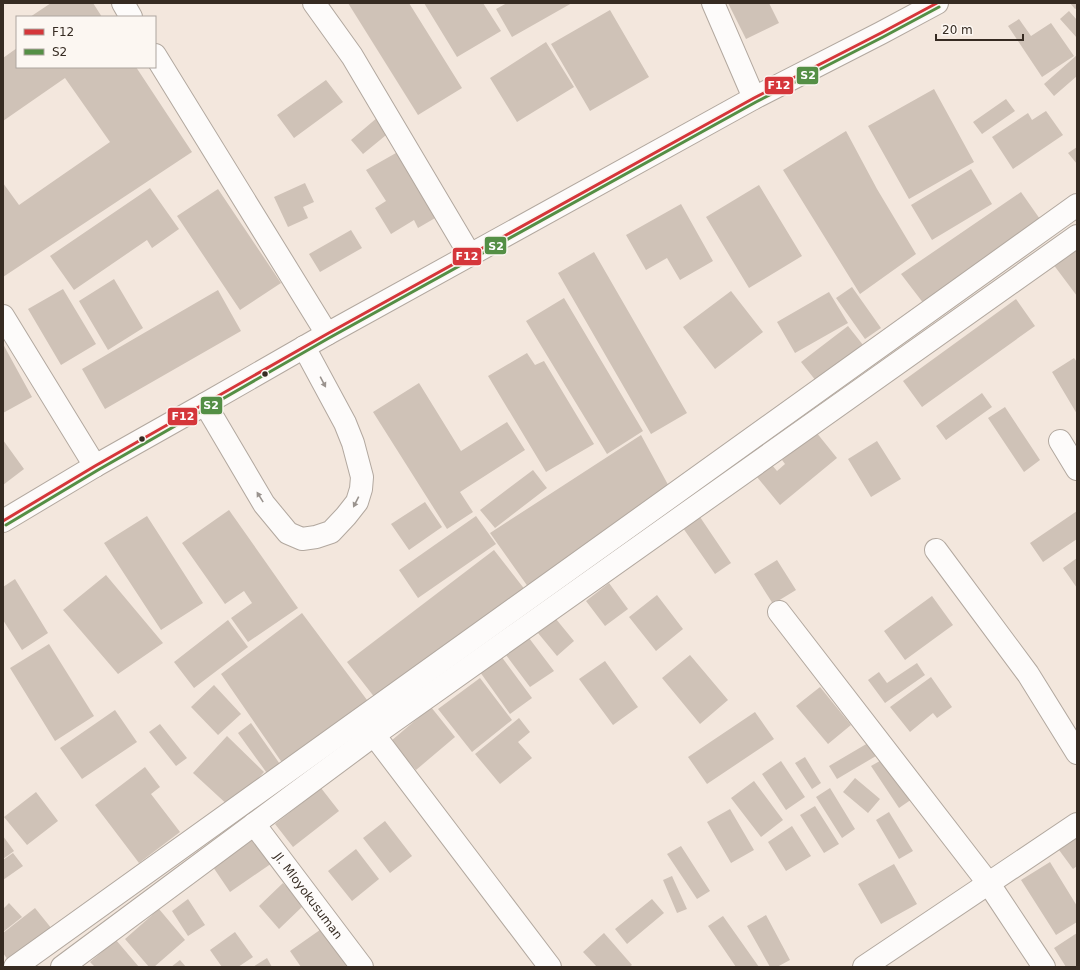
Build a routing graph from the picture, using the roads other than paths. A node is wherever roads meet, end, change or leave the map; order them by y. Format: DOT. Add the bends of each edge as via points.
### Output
graph roads {
  1 [pos="123,3"];
  2 [pos="314,3"];
  3 [pos="713,3"];
  4 [pos="937,3"];
  5 [pos="130,16"];
  6 [pos="156,57"];
  7 [pos="754,98"];
  8 [pos="1077,205"];
  9 [pos="1077,236"];
  10 [pos="470,255"];
  11 [pos="3,316"];
  12 [pos="327,334"];
  13 [pos="304,347"];
  14 [pos="205,404"];
  15 [pos="1060,441"];
  16 [pos="95,466"];
  17 [pos="1077,468"];
  18 [pos="3,520"];
  19 [pos="936,550"];
  20 [pos="779,612"];
  21 [pos="374,735"];
  22 [pos="1077,753"];
  23 [pos="254,824"];
  24 [pos="1077,824"];
  25 [pos="989,884"];
  26 [pos="359,966"];
  27 [pos="869,966"];
  28 [pos="16,967"];
  29 [pos="62,967"];
  30 [pos="550,967"];
  31 [pos="1044,967"];
  1 -- 5 [label="street"];
  2 -- 10 [label="street" via="352,56"];
  3 -- 7 [label="street"];
  4 -- 7 [label="street"];
  6 -- 12 [label="street"];
  7 -- 10 [label="street"];
  8 -- 28 [label="street"];
  9 -- 21 [label="street"];
  10 -- 12 [label="street"];
  11 -- 16 [label="street"];
  12 -- 13 [label="street"];
  13 -- 14 [label="street"];
  13 -- 14 [label="street, one-way" via="345,423 362,477 357,502 331,532 302,539 288,533 264,504"];
  14 -- 16 [label="street"];
  15 -- 17 [label="street"];
  16 -- 18 [label="street"];
  19 -- 22 [label="street" via="1028,674"];
  20 -- 25 [label="street"];
  21 -- 23 [label="street"];
  21 -- 30 [label="street"];
  23 -- 26 [label="street, Jl. Mloyokusuman"];
  23 -- 29 [label="street"];
  24 -- 25 [label="street"];
  25 -- 27 [label="street"];
  25 -- 31 [label="street"];
}
